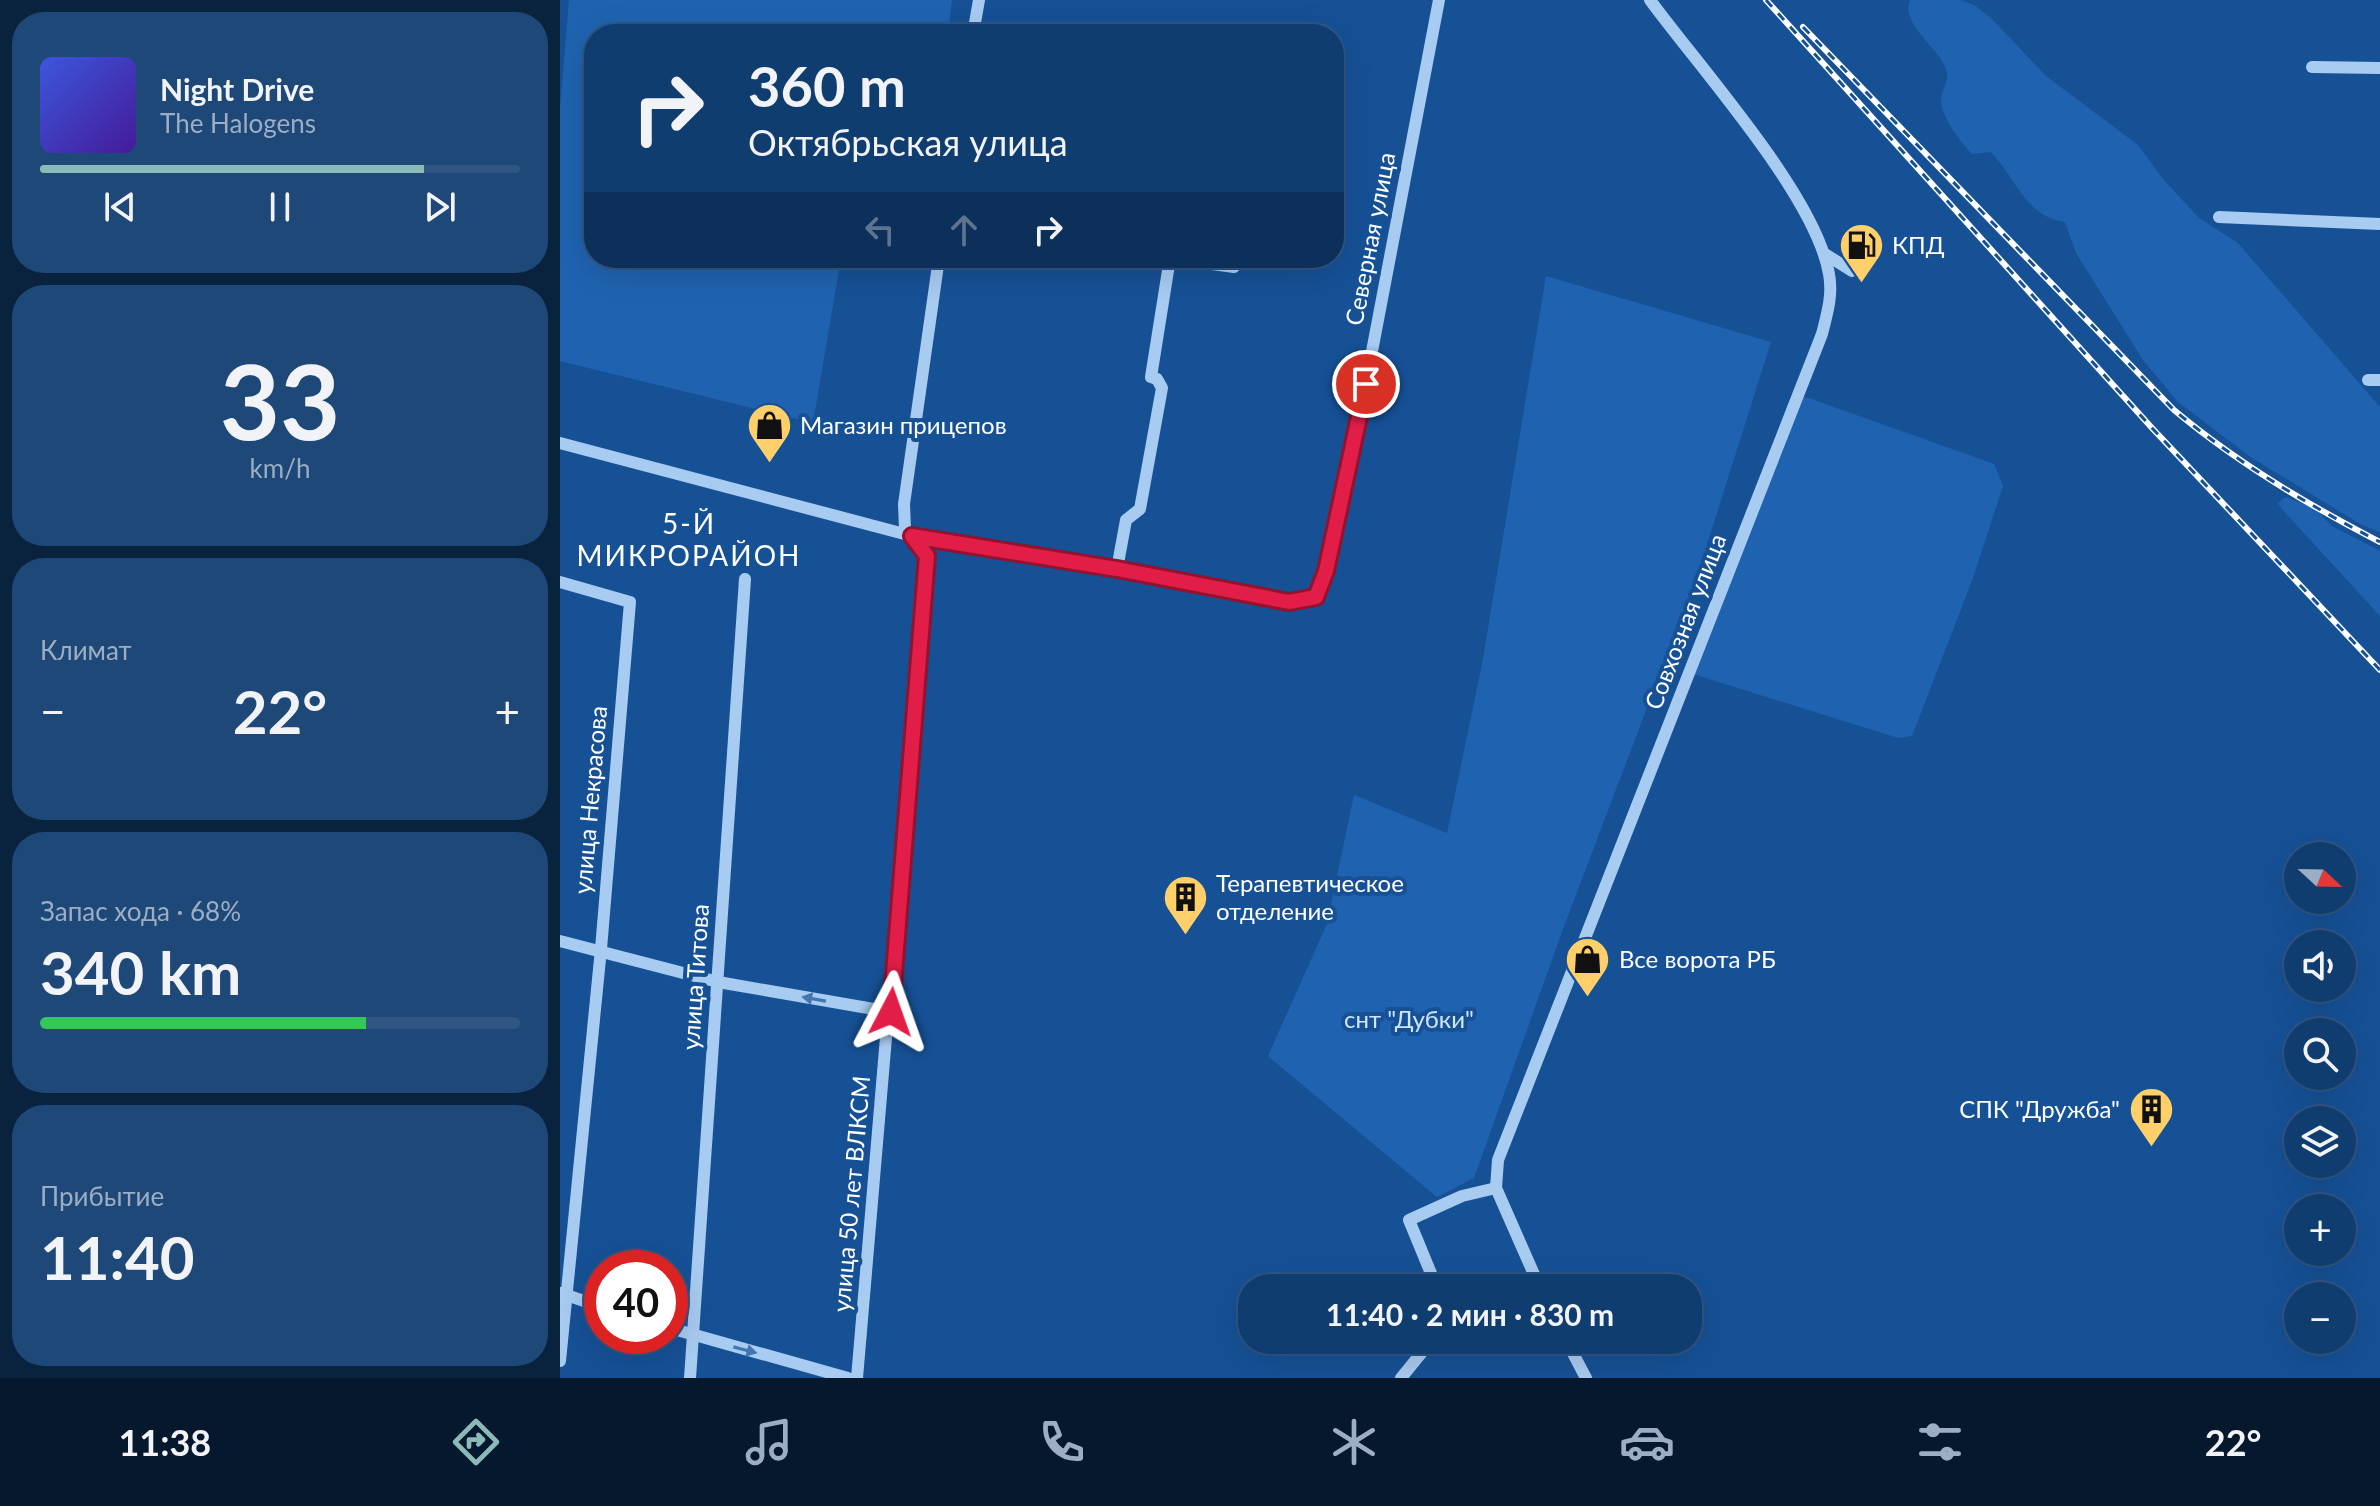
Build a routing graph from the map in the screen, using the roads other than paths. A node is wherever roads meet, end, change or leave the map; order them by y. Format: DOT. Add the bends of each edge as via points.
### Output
graph roads {
  1 [pos="979,0"];
  2 [pos="1439,0"];
  3 [pos="1650,0"];
  4 [pos="975,24"];
  5 [pos="2312,67"];
  6 [pos="2380,68"];
  7 [pos="2219,217"];
  8 [pos="2380,224"];
  9 [pos="1825,254"];
  10 [pos="938,268"];
  11 [pos="1168,268"];
  12 [pos="1852,271"];
  13 [pos="560,443"];
  14 [pos="912,536"];
  15 [pos="1117,569"];
  16 [pos="745,579"];
  17 [pos="560,582"];
  18 [pos="560,941"];
  19 [pos="601,949"];
  20 [pos="718,982"];
  21 [pos="891,1012"];
  22 [pos="1496,1188"];
  23 [pos="1431,1274"];
  24 [pos="1534,1274"];
  25 [pos="564,1294"];
  26 [pos="584,1301"];
  27 [pos="688,1334"];
  28 [pos="695,1336"];
  29 [pos="1421,1354"];
  30 [pos="1573,1354"];
  31 [pos="560,1361"];
  32 [pos="690,1378"];
  33 [pos="848,1378"];
  34 [pos="857,1378"];
  35 [pos="1401,1378"];
  36 [pos="1586,1378"];
  1 -- 4 [label="street"];
  2 -- 15 [label="street, Северная улица" via="1361,409 1316,597 1289,602"];
  3 -- 9 [label="street, Совхозная улица" via="1787,185"];
  5 -- 6 [label="street"];
  7 -- 8 [label="street"];
  9 -- 12 [label="street"];
  9 -- 22 [label="street, Совхозная улица" via="1831,292 1822,334 1498,1160"];
  10 -- 14 [label="street, улица 50 лет ВЛКСМ" via="904,504 905,529"];
  11 -- 15 [label="street" via="1151,377 1162,388 1140,509 1126,520"];
  13 -- 14 [label="street"];
  14 -- 15 [label="street"];
  14 -- 21 [label="street, улица 50 лет ВЛКСМ" via="927,556"];
  16 -- 20 [label="street, улица Титова"];
  17 -- 19 [label="street, улица Некрасова" via="630,602"];
  18 -- 19 [label="street"];
  19 -- 20 [label="street"];
  19 -- 25 [label="street, улица Некрасова"];
  21 -- 20 [label="street, one-way"];
  20 -- 28 [label="street, улица Титова"];
  21 -- 34 [label="street, улица 50 лет ВЛКСМ"];
  22 -- 23 [label="street" via="1462,1196 1409,1220"];
  22 -- 24 [label="street"];
  25 -- 26 [label="street"];
  25 -- 31 [label="street, улица Некрасова"];
  27 -- 28 [label="street"];
  28 -- 32 [label="street, улица Титова"];
  28 -- 33 [label="street, one-way"];
  29 -- 35 [label="street"];
  30 -- 36 [label="street"];
}
